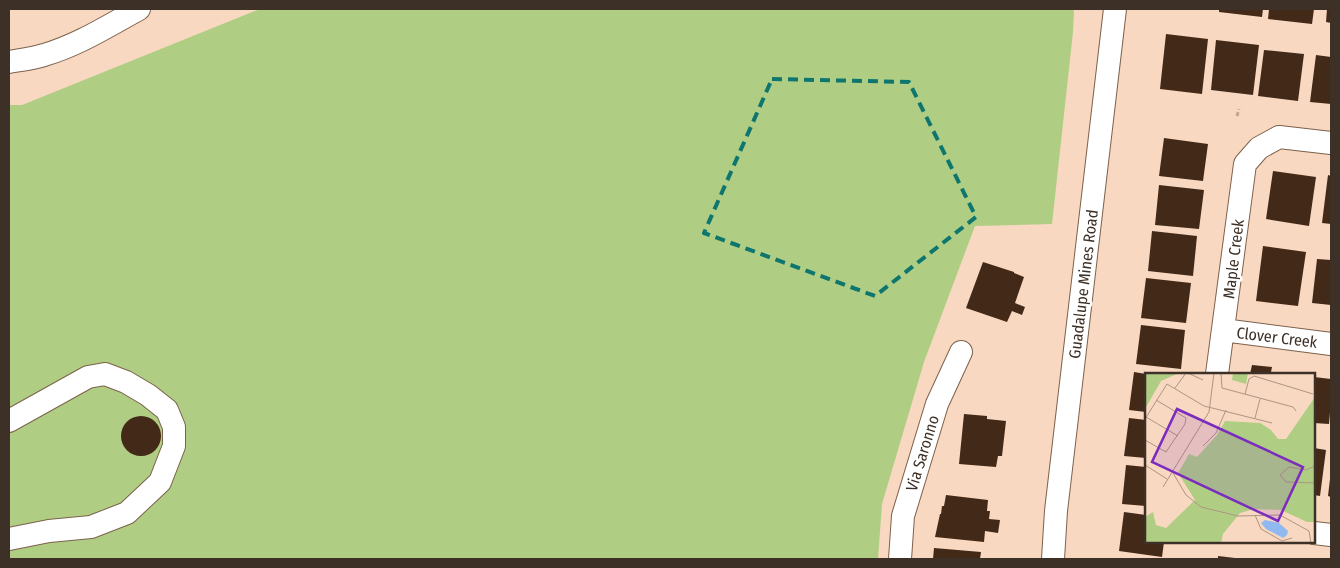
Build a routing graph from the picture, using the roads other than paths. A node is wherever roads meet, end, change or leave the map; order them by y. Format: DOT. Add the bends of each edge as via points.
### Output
graph roads {
  1 [pos="139,9"];
  2 [pos="1115,9"];
  3 [pos="9,62"];
  4 [pos="1331,143"];
  5 [pos="1223,330"];
  6 [pos="1331,344"];
  7 [pos="961,352"];
  8 [pos="1217,373"];
  9 [pos="9,421"];
  10 [pos="1315,533"];
  11 [pos="1331,535"];
  12 [pos="9,540"];
  13 [pos="900,559"];
  14 [pos="1053,559"];
  1 -- 3 [label="street" via="67,47"];
  2 -- 14 [label="street, Guadalupe Mines Road" via="1056,510"];
  4 -- 5 [label="street, Maple Creek" via="1279,137 1259,148 1245,164"];
  5 -- 6 [label="street, Clover Creek"];
  5 -- 8 [label="street, Maple Creek"];
  7 -- 13 [label="street, Via Saronno" via="936,404 903,516"];
  9 -- 12 [label="street" via="88,377 105,374 148,394 167,410 174,427 174,446 160,482 127,513 91,527 49,531"];
  10 -- 11 [label="street"];
}
